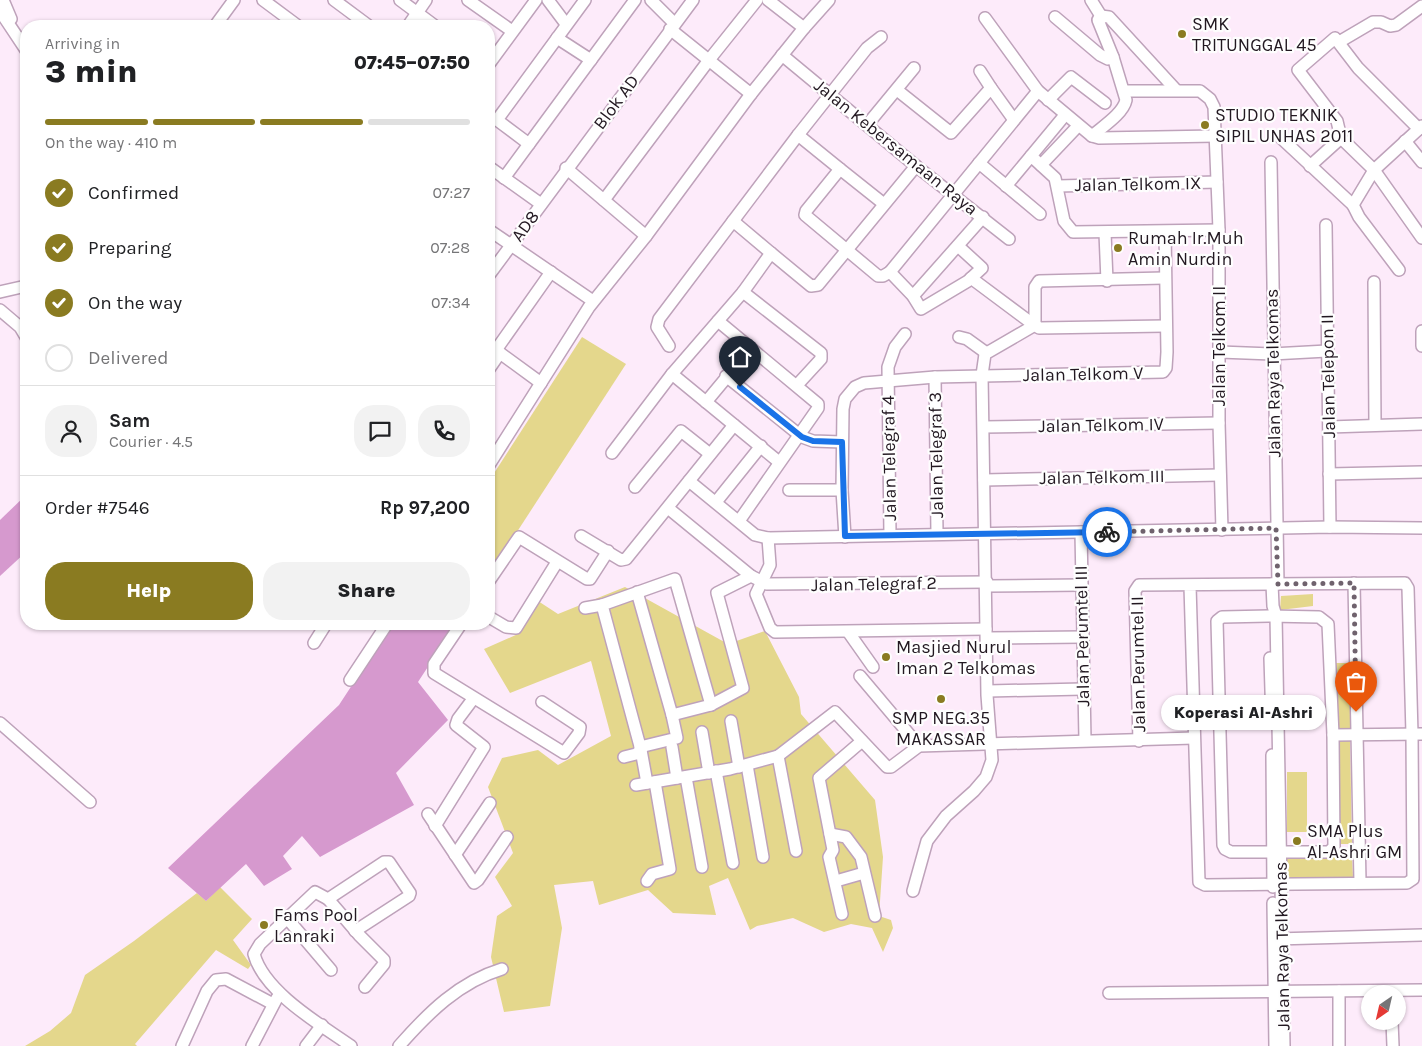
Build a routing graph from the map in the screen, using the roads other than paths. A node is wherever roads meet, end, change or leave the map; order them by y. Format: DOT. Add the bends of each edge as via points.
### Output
graph roads {
  1 [pos="3,0"];
  2 [pos="234,0"];
  3 [pos="263,0"];
  4 [pos="334,0"];
  5 [pos="400,0"];
  6 [pos="426,0"];
  7 [pos="468,0"];
  8 [pos="536,0"];
  9 [pos="548,0"];
  10 [pos="585,0"];
  11 [pos="635,0"];
  12 [pos="651,0"];
  13 [pos="692,0"];
  14 [pos="756,0"];
  15 [pos="768,0"];
  16 [pos="829,0"];
  17 [pos="1091,0"];
  18 [pos="1422,6"];
  19 [pos="0,11"];
  20 [pos="417,14"];
  21 [pos="1101,16"];
  22 [pos="1056,17"];
  23 [pos="985,18"];
  24 [pos="219,20"];
  25 [pos="290,20"];
  26 [pos="351,20"];
  27 [pos="412,20"];
  28 [pos="426,20"];
  29 [pos="566,24"];
  30 [pos="672,26"];
  31 [pos="804,28"];
  32 [pos="512,31"];
  33 [pos="881,37"];
  34 [pos="558,38"];
  35 [pos="20,41"];
  36 [pos="1338,42"];
  37 [pos="495,55"];
  38 [pos="782,55"];
  39 [pos="1113,57"];
  40 [pos="591,60"];
  41 [pos="709,60"];
  42 [pos="914,68"];
  43 [pos="980,71"];
  44 [pos="991,88"];
  45 [pos="897,90"];
  46 [pos="1176,90"];
  47 [pos="1038,91"];
  48 [pos="1125,91"];
  49 [pos="751,94"];
  50 [pos="830,94"];
  51 [pos="1048,100"];
  52 [pos="1105,103"];
  53 [pos="495,115"];
  54 [pos="1065,115"];
  55 [pos="495,118"];
  56 [pos="1014,120"];
  57 [pos="867,125"];
  58 [pos="1078,126"];
  59 [pos="1420,127"];
  60 [pos="798,135"];
  61 [pos="1092,136"];
  62 [pos="1216,136"];
  63 [pos="1281,138"];
  64 [pos="1341,138"];
  65 [pos="1405,141"];
  66 [pos="529,144"];
  67 [pos="1031,156"];
  68 [pos="1271,162"];
  69 [pos="1422,162"];
  70 [pos="979,163"];
  71 [pos="1041,165"];
  72 [pos="916,166"];
  73 [pos="1310,166"];
  74 [pos="566,168"];
  75 [pos="840,169"];
  76 [pos="1374,170"];
  77 [pos="495,171"];
  78 [pos="504,178"];
  79 [pos="1217,182"];
  80 [pos="1006,186"];
  81 [pos="1058,186"];
  82 [pos="952,193"];
  83 [pos="604,200"];
  84 [pos="541,204"];
  85 [pos="884,204"];
  86 [pos="1353,205"];
  87 [pos="1040,214"];
  88 [pos="982,217"];
  89 [pos="733,221"];
  90 [pos="1326,224"];
  91 [pos="1219,230"];
  92 [pos="1165,232"];
  93 [pos="1105,233"];
  94 [pos="495,235"];
  95 [pos="646,236"];
  96 [pos="1422,238"];
  97 [pos="1009,239"];
  98 [pos="508,245"];
  99 [pos="958,246"];
  100 [pos="846,250"];
  101 [pos="770,253"];
  102 [pos="495,266"];
  103 [pos="1399,270"];
  104 [pos="890,272"];
  105 [pos="549,275"];
  106 [pos="971,278"];
  107 [pos="1164,278"];
  108 [pos="1107,281"];
  109 [pos="1374,282"];
  110 [pos="20,287"];
  111 [pos="0,292"];
  112 [pos="743,292"];
  113 [pos="913,296"];
  114 [pos="591,304"];
  115 [pos="0,310"];
  116 [pos="718,321"];
  117 [pos="1034,325"];
  118 [pos="1165,326"];
  119 [pos="20,327"];
  120 [pos="1422,331"];
  121 [pos="904,334"];
  122 [pos="959,336"];
  123 [pos="668,346"];
  124 [pos="1422,346"];
  125 [pos="495,347"];
  126 [pos="751,348"];
  127 [pos="495,349"];
  128 [pos="1327,351"];
  129 [pos="986,352"];
  130 [pos="1220,352"];
  131 [pos="1272,354"];
  132 [pos="672,374"];
  133 [pos="982,375"];
  134 [pos="726,376"];
  135 [pos="935,376"];
  136 [pos="888,381"];
  137 [pos="541,383"];
  138 [pos="798,384"];
  139 [pos="706,402"];
  140 [pos="1219,423"];
  141 [pos="1375,424"];
  142 [pos="1422,424"];
  143 [pos="734,425"];
  144 [pos="984,427"];
  145 [pos="1329,427"];
  146 [pos="798,434"];
  147 [pos="842,442"];
  148 [pos="761,446"];
  149 [pos="612,453"];
  150 [pos="710,454"];
  151 [pos="495,456"];
  152 [pos="779,462"];
  153 [pos="1422,472"];
  154 [pos="1328,474"];
  155 [pos="1220,475"];
  156 [pos="984,480"];
  157 [pos="689,481"];
  158 [pos="635,488"];
  159 [pos="789,490"];
  160 [pos="842,490"];
  161 [pos="716,502"];
  162 [pos="668,508"];
  163 [pos="739,521"];
  164 [pos="1330,527"];
  165 [pos="1276,528"];
  166 [pos="1422,528"];
  167 [pos="1222,530"];
  168 [pos="1081,532"];
  169 [pos="937,534"];
  170 [pos="986,534"];
  171 [pos="890,535"];
  172 [pos="581,536"];
  173 [pos="845,536"];
  174 [pos="768,538"];
  175 [pos="608,551"];
  176 [pos="557,562"];
  177 [pos="495,572"];
  178 [pos="751,576"];
  179 [pos="762,583"];
  180 [pos="1354,583"];
  181 [pos="987,584"];
  182 [pos="1275,584"];
  183 [pos="1081,586"];
  184 [pos="1190,586"];
  185 [pos="637,592"];
  186 [pos="602,605"];
  187 [pos="586,608"];
  188 [pos="1273,613"];
  189 [pos="495,621"];
  190 [pos="322,630"];
  191 [pos="383,630"];
  192 [pos="457,630"];
  193 [pos="849,633"];
  194 [pos="987,634"];
  195 [pos="1082,637"];
  196 [pos="314,643"];
  197 [pos="873,667"];
  198 [pos="860,676"];
  199 [pos="350,680"];
  200 [pos="1082,689"];
  201 [pos="988,692"];
  202 [pos="474,699"];
  203 [pos="542,702"];
  204 [pos="711,705"];
  205 [pos="672,715"];
  206 [pos="731,721"];
  207 [pos="0,723"];
  208 [pos="702,732"];
  209 [pos="1357,734"];
  210 [pos="1417,734"];
  211 [pos="1333,735"];
  212 [pos="1194,738"];
  213 [pos="1085,740"];
  214 [pos="862,741"];
  215 [pos="1139,741"];
  216 [pos="991,743"];
  217 [pos="919,746"];
  218 [pos="641,748"];
  219 [pos="672,748"];
  220 [pos="778,756"];
  221 [pos="624,757"];
  222 [pos="743,766"];
  223 [pos="712,772"];
  224 [pos="681,777"];
  225 [pos="646,784"];
  226 [pos="90,802"];
  227 [pos="490,803"];
  228 [pos="428,814"];
  229 [pos="435,826"];
  230 [pos="830,834"];
  231 [pos="507,837"];
  232 [pos="796,851"];
  233 [pos="1277,853"];
  234 [pos="455,855"];
  235 [pos="763,857"];
  236 [pos="733,863"];
  237 [pos="702,867"];
  238 [pos="864,873"];
  239 [pos="647,881"];
  240 [pos="836,881"];
  241 [pos="1360,882"];
  242 [pos="1277,883"];
  243 [pos="913,891"];
  244 [pos="328,900"];
  245 [pos="842,914"];
  246 [pos="875,916"];
  247 [pos="286,917"];
  248 [pos="355,931"];
  249 [pos="1422,935"];
  250 [pos="1278,939"];
  251 [pos="502,969"];
  252 [pos="332,970"];
  253 [pos="365,987"];
  254 [pos="1422,990"];
  255 [pos="1338,991"];
  256 [pos="1361,991"];
  257 [pos="1406,991"];
  258 [pos="280,992"];
  259 [pos="1279,992"];
  260 [pos="1109,993"];
  261 [pos="273,1004"];
  262 [pos="322,1025"];
  263 [pos="1392,1030"];
  264 [pos="182,1046"];
  265 [pos="252,1046"];
  266 [pos="306,1046"];
  267 [pos="352,1046"];
  268 [pos="399,1046"];
  269 [pos="1275,1046"];
  270 [pos="1284,1046"];
  271 [pos="1339,1046"];
  272 [pos="1392,1046"];
  1 -- 35 [label="street"];
  2 -- 24 [label="street"];
  3 -- 25 [label="street"];
  4 -- 26 [label="street"];
  5 -- 20 [label="street"];
  6 -- 20 [label="street"];
  7 -- 32 [label="street"];
  8 -- 32 [label="street"];
  9 -- 29 [label="street"];
  10 -- 29 [label="street"];
  11 -- 40 [label="street"];
  12 -- 30 [label="street"];
  13 -- 30 [label="street, Blok AD"];
  14 -- 41 [label="street"];
  15 -- 31 [label="street"];
  16 -- 31 [label="street"];
  17 -- 21 [label="street"];
  18 -- 36 [label="street" via="1396,25 1373,22"];
  19 -- 35 [label="street"];
  20 -- 27 [label="street"];
  20 -- 28 [label="street"];
  21 -- 39 [label="street" via="1098,20"];
  21 -- 46 [label="street" via="1109,17"];
  22 -- 39 [label="street" via="1100,56"];
  23 -- 47 [label="street"];
  29 -- 34 [label="street"];
  30 -- 41 [label="street"];
  30 -- 74 [label="street, Blok AD"];
  31 -- 38 [label="street"];
  32 -- 37 [label="street"];
  33 -- 50 [label="street" via="867,48"];
  34 -- 40 [label="street"];
  34 -- 53 [label="street"];
  36 -- 59 [label="street" via="1355,64"];
  36 -- 64 [label="street" via="1335,38 1298,70 1337,121"];
  38 -- 49 [label="street"];
  38 -- 50 [label="street, Jalan Kebersamaan Raya"];
  39 -- 48 [label="street"];
  40 -- 66 [label="street"];
  41 -- 49 [label="street"];
  41 -- 83 [label="street"];
  42 -- 45 [label="street"];
  43 -- 44 [label="street"];
  44 -- 45 [label="street" via="951,133"];
  44 -- 56 [label="street"];
  45 -- 57 [label="street"];
  46 -- 48 [label="street"];
  46 -- 62 [label="street, Jalan Telkom II" via="1200,90 1211,102 1215,112"];
  47 -- 51 [label="street"];
  47 -- 56 [label="street"];
  48 -- 61 [label="street" via="1126,100 1122,108"];
  49 -- 95 [label="street"];
  50 -- 57 [label="street, Jalan Kebersamaan Raya"];
  50 -- 60 [label="street"];
  51 -- 52 [label="street" via="1071,77"];
  51 -- 54 [label="street"];
  54 -- 58 [label="street"];
  54 -- 67 [label="street"];
  55 -- 66 [label="street"];
  56 -- 70 [label="street"];
  57 -- 72 [label="street, Jalan Kebersamaan Raya"];
  58 -- 61 [label="street"];
  58 -- 71 [label="street"];
  59 -- 65 [label="street"];
  60 -- 75 [label="street"];
  60 -- 89 [label="street"];
  61 -- 62 [label="street"];
  62 -- 79 [label="street, Jalan Telkom II"];
  63 -- 73 [label="street"];
  64 -- 73 [label="street"];
  64 -- 76 [label="street"];
  65 -- 69 [label="street"];
  65 -- 76 [label="street"];
  66 -- 78 [label="street"];
  67 -- 71 [label="street"];
  67 -- 80 [label="street"];
  68 -- 131 [label="street, Jalan Raya Telkomas"];
  70 -- 80 [label="street"];
  70 -- 82 [label="street"];
  71 -- 81 [label="street" via="1055,178"];
  72 -- 82 [label="street, Jalan Kebersamaan Raya"];
  72 -- 85 [label="street"];
  73 -- 86 [label="street"];
  74 -- 83 [label="street"];
  74 -- 84 [label="street, Blok AD"];
  75 -- 85 [label="street"];
  75 -- 100 [label="street" via="806,214"];
  76 -- 86 [label="street"];
  76 -- 96 [label="street"];
  77 -- 78 [label="street, AD8"];
  78 -- 84 [label="street, AD8"];
  79 -- 81 [label="street, Jalan Telkom IX"];
  79 -- 91 [label="street, Jalan Telkom II"];
  80 -- 87 [label="street"];
  81 -- 93 [label="street" via="1067,228 1073,232"];
  82 -- 88 [label="street, Jalan Kebersamaan Raya"];
  82 -- 104 [label="street"];
  83 -- 95 [label="street"];
  84 -- 98 [label="street, AD8"];
  85 -- 100 [label="street"];
  86 -- 103 [label="street" via="1359,218"];
  88 -- 97 [label="street, Jalan Kebersamaan Raya"];
  88 -- 99 [label="street"];
  89 -- 101 [label="street"];
  89 -- 123 [label="street" via="656,324"];
  90 -- 128 [label="street, Jalan Telepon II"];
  91 -- 92 [label="street"];
  91 -- 130 [label="street, Jalan Telkom II"];
  92 -- 93 [label="street"];
  92 -- 107 [label="street, Jalan Telkom V"];
  93 -- 108 [label="street"];
  94 -- 98 [label="street"];
  95 -- 114 [label="street"];
  98 -- 102 [label="street, AD8"];
  98 -- 105 [label="street"];
  99 -- 106 [label="street" via="982,268"];
  99 -- 113 [label="street"];
  100 -- 101 [label="street" via="814,287"];
  100 -- 104 [label="street" via="878,276"];
  101 -- 112 [label="street"];
  104 -- 113 [label="street"];
  105 -- 114 [label="street"];
  105 -- 125 [label="street"];
  106 -- 113 [label="street" via="923,309 919,308"];
  106 -- 117 [label="street"];
  107 -- 108 [label="street"];
  107 -- 118 [label="street, Jalan Telkom V"];
  108 -- 117 [label="street" via="1039,281 1035,287"];
  109 -- 141 [label="street"];
  110 -- 111 [label="street"];
  112 -- 116 [label="street"];
  112 -- 138 [label="street" via="821,353 821,359"];
  114 -- 137 [label="street"];
  115 -- 119 [label="street"];
  116 -- 126 [label="street"];
  116 -- 132 [label="street"];
  117 -- 118 [label="street" via="1039,328"];
  117 -- 129 [label="street"];
  118 -- 133 [label="street, Jalan Telkom V" via="1166,368 1162,373"];
  120 -- 124 [label="street"];
  121 -- 136 [label="street, Jalan Telegraf 4" via="890,357"];
  122 -- 129 [label="street"];
  126 -- 134 [label="street"];
  126 -- 138 [label="street"];
  127 -- 137 [label="street"];
  128 -- 131 [label="street"];
  128 -- 145 [label="street, Jalan Telepon II"];
  129 -- 133 [label="street"];
  130 -- 131 [label="street"];
  130 -- 140 [label="street, Jalan Telkom II"];
  131 -- 165 [label="street, Jalan Raya Telkomas"];
  132 -- 139 [label="street"];
  132 -- 149 [label="street"];
  133 -- 135 [label="street"];
  133 -- 144 [label="street"];
  134 -- 139 [label="street"];
  134 -- 146 [label="street"];
  135 -- 136 [label="street"];
  135 -- 169 [label="street, Jalan Telegraf 3"];
  136 -- 147 [label="street" via="864,383 850,392 842,409"];
  136 -- 171 [label="street, Jalan Telegraf 4"];
  137 -- 151 [label="street"];
  138 -- 146 [label="street" via="819,406"];
  139 -- 143 [label="street"];
  140 -- 144 [label="street, Jalan Telkom IV"];
  140 -- 155 [label="street, Jalan Telkom II"];
  141 -- 142 [label="street"];
  141 -- 145 [label="street"];
  143 -- 148 [label="street"];
  143 -- 150 [label="street"];
  144 -- 156 [label="street"];
  145 -- 154 [label="street, Jalan Telepon II"];
  146 -- 147 [label="street" via="813,441"];
  146 -- 152 [label="street"];
  147 -- 160 [label="street"];
  148 -- 152 [label="street"];
  148 -- 161 [label="street"];
  150 -- 157 [label="street"];
  150 -- 158 [label="street" via="681,431"];
  152 -- 163 [label="street"];
  153 -- 154 [label="street"];
  154 -- 164 [label="street, Jalan Telepon II"];
  155 -- 156 [label="street, Jalan Telkom III"];
  155 -- 167 [label="street, Jalan Telkom II"];
  156 -- 170 [label="street"];
  157 -- 161 [label="street"];
  157 -- 162 [label="street"];
  159 -- 160 [label="street"];
  160 -- 173 [label="street"];
  161 -- 163 [label="street"];
  162 -- 175 [label="street" via="626,559 621,560"];
  162 -- 178 [label="street"];
  163 -- 174 [label="street" via="755,535"];
  164 -- 165 [label="street"];
  164 -- 166 [label="street"];
  165 -- 167 [label="street"];
  165 -- 182 [label="street, Jalan Raya Telkomas"];
  167 -- 168 [label="street"];
  168 -- 170 [label="street"];
  168 -- 183 [label="street, Jalan Perumtel III"];
  169 -- 170 [label="street"];
  169 -- 171 [label="street"];
  170 -- 181 [label="street"];
  171 -- 173 [label="street"];
  172 -- 175 [label="street"];
  173 -- 174 [label="street"];
  174 -- 179 [label="street" via="770,565"];
  175 -- 176 [label="street" via="588,579"];
  176 -- 177 [label="street" via="519,537"];
  176 -- 189 [label="street" via="516,628"];
  178 -- 179 [label="street"];
  178 -- 204 [label="street" via="717,593 743,688"];
  179 -- 181 [label="street, Jalan Telegraf 2" via="789,586"];
  179 -- 193 [label="street" via="756,591 758,602 770,628 776,632"];
  180 -- 182 [label="street"];
  180 -- 209 [label="street"];
  180 -- 210 [label="street" via="1404,582 1407,585"];
  181 -- 183 [label="street, Jalan Telegraf 2"];
  181 -- 194 [label="street"];
  182 -- 184 [label="street"];
  182 -- 188 [label="street, Jalan Raya Telkomas"];
  183 -- 195 [label="street, Jalan Perumtel III"];
  184 -- 212 [label="street"];
  184 -- 215 [label="street, Jalan Perumtel II" via="1137,586"];
  185 -- 186 [label="street"];
  185 -- 204 [label="street" via="675,579"];
  185 -- 205 [label="street"];
  186 -- 187 [label="street"];
  186 -- 218 [label="street"];
  188 -- 211 [label="street" via="1318,617 1328,624"];
  188 -- 233 [label="street, Jalan Raya Telkomas"];
  188 -- 233 [label="street" via="1222,617 1217,621 1223,845 1231,852"];
  190 -- 196 [label="street"];
  191 -- 199 [label="street"];
  192 -- 202 [label="street" via="434,664 433,671"];
  193 -- 194 [label="street"];
  193 -- 197 [label="street"];
  194 -- 195 [label="street"];
  194 -- 201 [label="street"];
  195 -- 200 [label="street, Jalan Perumtel III"];
  198 -- 217 [label="street"];
  200 -- 201 [label="street"];
  200 -- 213 [label="street, Jalan Perumtel III"];
  201 -- 216 [label="street"];
  202 -- 203 [label="street" via="564,753 580,727"];
  202 -- 229 [label="street" via="456,725 484,747"];
  204 -- 205 [label="street"];
  205 -- 218 [label="street" via="677,738"];
  206 -- 222 [label="street"];
  207 -- 226 [label="street"];
  208 -- 223 [label="street"];
  209 -- 210 [label="street"];
  209 -- 211 [label="street"];
  209 -- 241 [label="street"];
  210 -- 241 [label="street" via="1413,879 1407,883"];
  211 -- 233 [label="street" via="1334,849 1329,852"];
  212 -- 215 [label="street"];
  212 -- 242 [label="street" via="1198,880 1205,885"];
  213 -- 215 [label="street"];
  213 -- 216 [label="street"];
  214 -- 217 [label="street" via="887,767"];
  214 -- 220 [label="street" via="836,712"];
  214 -- 230 [label="street" via="819,778"];
  216 -- 217 [label="street"];
  216 -- 243 [label="street" via="992,760 988,772 927,841"];
  218 -- 221 [label="street" via="636,754"];
  218 -- 225 [label="street"];
  219 -- 224 [label="street"];
  220 -- 222 [label="street"];
  220 -- 232 [label="street"];
  222 -- 223 [label="street"];
  222 -- 235 [label="street"];
  223 -- 224 [label="street"];
  223 -- 236 [label="street"];
  224 -- 225 [label="street"];
  224 -- 237 [label="street"];
  225 -- 239 [label="street" via="670,869 652,874"];
  227 -- 234 [label="street"];
  228 -- 229 [label="street"];
  229 -- 234 [label="street"];
  230 -- 238 [label="street" via="841,834 852,842 859,852"];
  230 -- 240 [label="street" via="833,850 829,857"];
  231 -- 234 [label="street" via="476,882 471,880"];
  233 -- 242 [label="street, Jalan Raya Telkomas"];
  238 -- 240 [label="street"];
  238 -- 246 [label="street"];
  240 -- 245 [label="street"];
  241 -- 242 [label="street"];
  242 -- 250 [label="street, Jalan Raya Telkomas"];
  244 -- 247 [label="street" via="316,891"];
  244 -- 248 [label="street"];
  244 -- 248 [label="street" via="388,861 410,892 408,898"];
  247 -- 252 [label="street"];
  247 -- 258 [label="street" via="254,954 265,976"];
  248 -- 253 [label="street" via="385,962"];
  249 -- 250 [label="street"];
  250 -- 259 [label="street, Jalan Raya Telkomas"];
  251 -- 268 [label="street" via="482,976 448,997"];
  254 -- 257 [label="street"];
  255 -- 256 [label="street"];
  255 -- 259 [label="street"];
  255 -- 271 [label="street"];
  258 -- 261 [label="street"];
  258 -- 262 [label="street"];
  259 -- 260 [label="street"];
  259 -- 269 [label="street, Jalan Raya Telkomas"];
  259 -- 270 [label="street, Jalan Raya Telkomas"];
  261 -- 264 [label="street" via="226,979 216,980 207,991"];
  261 -- 265 [label="street"];
  262 -- 266 [label="street"];
  262 -- 267 [label="street"];
  263 -- 272 [label="street"];
}
